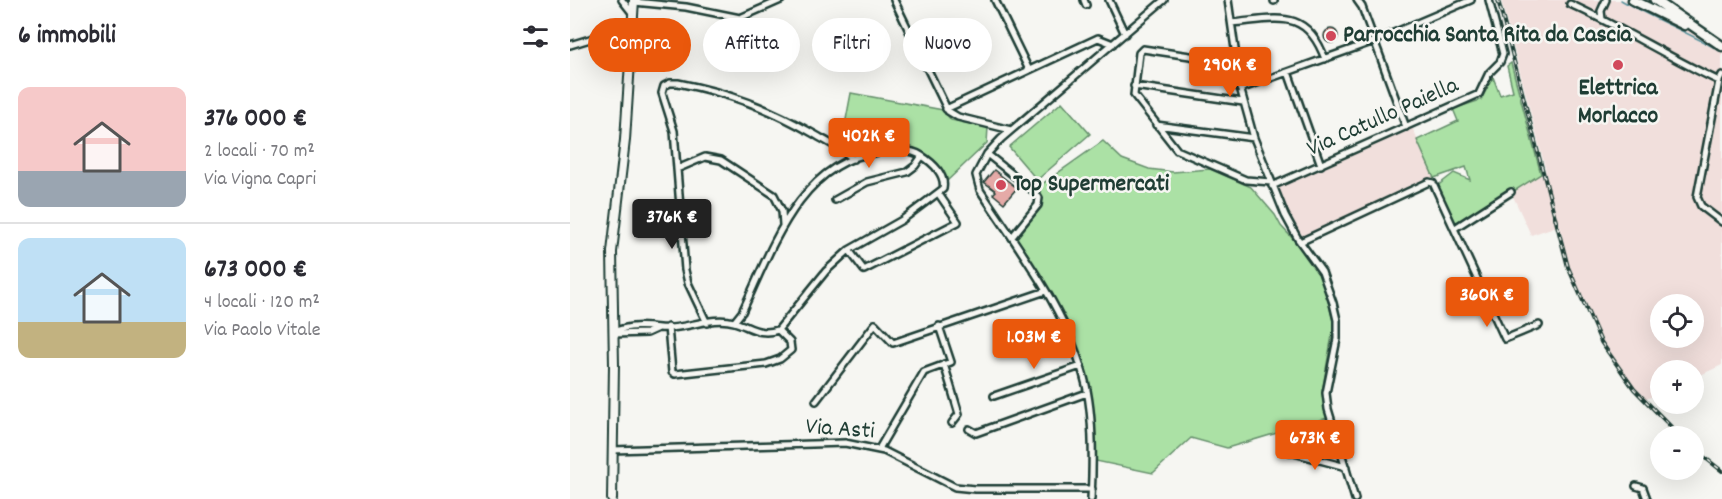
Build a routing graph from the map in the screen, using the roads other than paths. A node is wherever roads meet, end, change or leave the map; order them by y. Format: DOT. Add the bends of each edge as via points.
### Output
graph roads {
  1 [pos="622,0"];
  2 [pos="780,0"];
  3 [pos="894,0"];
  4 [pos="995,0"];
  5 [pos="1109,0"];
  6 [pos="1164,0"];
  7 [pos="1228,0"];
  8 [pos="1358,0"];
  9 [pos="1490,0"];
  10 [pos="1606,0"];
  11 [pos="1633,0"];
  12 [pos="1655,0"];
  13 [pos="1664,0"];
  14 [pos="634,1"];
  15 [pos="1467,1"];
  16 [pos="1570,4"];
  17 [pos="633,14"];
  18 [pos="633,18"];
  19 [pos="1602,19"];
  20 [pos="1232,23"];
  21 [pos="1125,34"];
  22 [pos="1703,34"];
  23 [pos="588,40"];
  24 [pos="1722,40"];
  25 [pos="1373,41"];
  26 [pos="1113,44"];
  27 [pos="570,45"];
  28 [pos="1722,46"];
  29 [pos="1325,59"];
  30 [pos="1237,63"];
  31 [pos="1029,70"];
  32 [pos="630,72"];
  33 [pos="1288,72"];
  34 [pos="1722,75"];
  35 [pos="1719,81"];
  36 [pos="1134,86"];
  37 [pos="1240,89"];
  38 [pos="1243,102"];
  39 [pos="946,109"];
  40 [pos="1156,125"];
  41 [pos="1407,127"];
  42 [pos="1011,130"];
  43 [pos="1254,138"];
  44 [pos="987,154"];
  45 [pos="922,156"];
  46 [pos="853,159"];
  47 [pos="1321,165"];
  48 [pos="677,169"];
  49 [pos="1272,184"];
  50 [pos="1512,192"];
  51 [pos="938,194"];
  52 [pos="835,200"];
  53 [pos="1722,222"];
  54 [pos="783,226"];
  55 [pos="1455,228"];
  56 [pos="1012,237"];
  57 [pos="1300,242"];
  58 [pos="849,250"];
  59 [pos="1046,291"];
  60 [pos="613,318"];
  61 [pos="734,322"];
  62 [pos="707,323"];
  63 [pos="1539,325"];
  64 [pos="668,327"];
  65 [pos="939,327"];
  66 [pos="628,328"];
  67 [pos="658,328"];
  68 [pos="778,330"];
  69 [pos="613,333"];
  70 [pos="630,335"];
  71 [pos="614,348"];
  72 [pos="944,364"];
  73 [pos="1081,366"];
  74 [pos="1088,393"];
  75 [pos="994,396"];
  76 [pos="816,401"];
  77 [pos="952,423"];
  78 [pos="969,429"];
  79 [pos="612,450"];
  80 [pos="881,450"];
  81 [pos="1290,452"];
  82 [pos="1346,467"];
  83 [pos="1636,486"];
  84 [pos="1092,489"];
  85 [pos="612,499"];
  86 [pos="1091,499"];
  87 [pos="1355,499"];
  88 [pos="1647,499"];
  1 -- 17 [label="street"];
  2 -- 14 [label="street" via="740,18"];
  3 -- 39 [label="street"];
  4 -- 31 [label="street"];
  5 -- 21 [label="street"];
  6 -- 21 [label="street"];
  7 -- 20 [label="street"];
  8 -- 25 [label="street"];
  9 -- 41 [label="street, Via Catullo Paiella" via="1503,54 1489,73 1482,92"];
  10 -- 19 [label="street"];
  11 -- 22 [label="main road"];
  12 -- 22 [label="main road"];
  13 -- 24 [label="main road"];
  14 -- 17 [label="main road"];
  15 -- 25 [label="street"];
  16 -- 19 [label="street"];
  17 -- 18 [label="main road"];
  19 -- 35 [label="street"];
  20 -- 29 [label="street" via="1294,20 1316,38"];
  20 -- 30 [label="street"];
  21 -- 26 [label="street"];
  22 -- 28 [label="main road"];
  23 -- 27 [label="street"];
  25 -- 29 [label="street"];
  25 -- 41 [label="street"];
  26 -- 31 [label="street" via="1099,37"];
  26 -- 42 [label="street"];
  29 -- 33 [label="street"];
  30 -- 36 [label="street" via="1144,49 1139,53"];
  30 -- 37 [label="street"];
  31 -- 39 [label="street"];
  32 -- 60 [label="main road" via="612,252"];
  33 -- 37 [label="street"];
  33 -- 47 [label="street"];
  34 -- 35 [label="street"];
  35 -- 53 [label="street" via="1697,198 1701,206"];
  36 -- 38 [label="street"];
  36 -- 40 [label="street" via="1135,98"];
  37 -- 38 [label="street"];
  38 -- 43 [label="street"];
  39 -- 42 [label="street" via="958,117"];
  40 -- 43 [label="street"];
  40 -- 49 [label="street" via="1181,153 1249,181"];
  41 -- 47 [label="street, Via Catullo Paiella"];
  42 -- 44 [label="street"];
  43 -- 49 [label="street"];
  44 -- 56 [label="street" via="976,171 977,183"];
  44 -- 56 [label="street" via="1040,198"];
  45 -- 46 [label="street" via="908,150 888,150"];
  45 -- 51 [label="street" via="941,174 944,185"];
  45 -- 52 [label="street" via="907,172 867,182"];
  46 -- 48 [label="street" via="756,104 673,82 665,84 662,90 674,131"];
  46 -- 54 [label="street" via="816,183 795,205"];
  47 -- 49 [label="street, Via Catullo Paiella"];
  48 -- 54 [label="street" via="705,158 728,163 774,195 782,211"];
  48 -- 62 [label="street" via="686,275"];
  49 -- 57 [label="street"];
  50 -- 55 [label="street"];
  51 -- 58 [label="street"];
  51 -- 58 [label="street" via="958,222 864,270"];
  54 -- 61 [label="street"];
  55 -- 57 [label="street" via="1436,187 1429,182"];
  55 -- 63 [label="street" via="1505,339"];
  56 -- 59 [label="street"];
  57 -- 82 [label="street" via="1322,272 1334,303 1336,339 1326,393"];
  58 -- 68 [label="street" via="826,271"];
  59 -- 65 [label="street"];
  59 -- 73 [label="street"];
  60 -- 66 [label="street"];
  60 -- 69 [label="main road"];
  61 -- 62 [label="street"];
  61 -- 68 [label="street" via="754,332"];
  62 -- 64 [label="street"];
  64 -- 67 [label="street"];
  64 -- 68 [label="street" via="675,374 773,362 792,346"];
  65 -- 72 [label="street" via="951,361"];
  65 -- 76 [label="street" via="891,343 875,324"];
  66 -- 67 [label="street"];
  66 -- 69 [label="street"];
  67 -- 70 [label="street" via="651,333"];
  69 -- 70 [label="street"];
  69 -- 71 [label="main road"];
  70 -- 71 [label="street"];
  71 -- 79 [label="main road"];
  72 -- 77 [label="street" via="959,414"];
  72 -- 80 [label="street" via="924,372"];
  73 -- 74 [label="street"];
  73 -- 75 [label="street"];
  74 -- 78 [label="street" via="976,433"];
  74 -- 84 [label="street"];
  79 -- 80 [label="street, Via Asti" via="845,443"];
  79 -- 85 [label="main road"];
  80 -- 84 [label="street, Via Asti" via="955,487"];
  81 -- 82 [label="street"];
  82 -- 87 [label="street"];
  83 -- 88 [label="street" via="1643,489"];
  84 -- 86 [label="street"];
}
